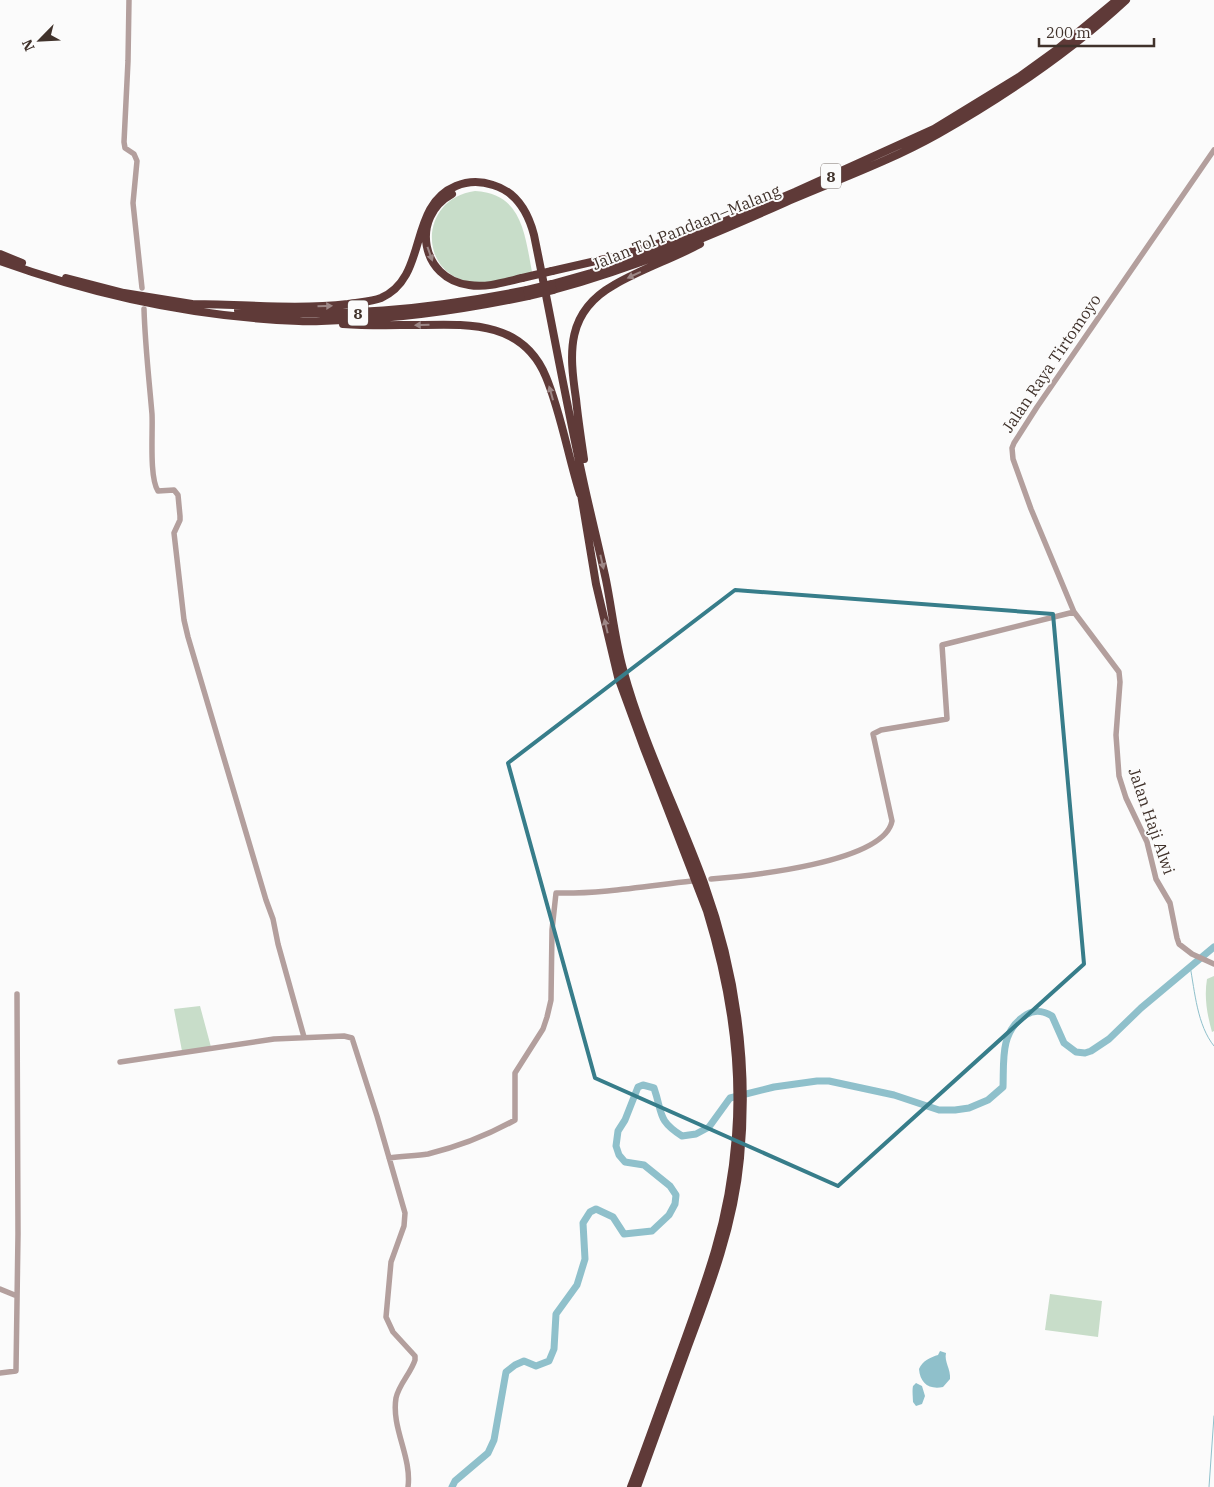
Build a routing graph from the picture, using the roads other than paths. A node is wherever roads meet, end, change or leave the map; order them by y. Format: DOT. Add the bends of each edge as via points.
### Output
graph roads {
  1 [pos="128,0"];
  2 [pos="1126,0"];
  3 [pos="1114,2"];
  4 [pos="1214,150"];
  5 [pos="722,226"];
  6 [pos="0,254"];
  7 [pos="0,261"];
  8 [pos="142,288"];
  9 [pos="528,293"];
  10 [pos="189,304"];
  11 [pos="144,309"];
  12 [pos="301,321"];
  13 [pos="587,508"];
  14 [pos="1074,612"];
  15 [pos="711,880"];
  16 [pos="692,882"];
  17 [pos="1214,964"];
  18 [pos="17,994"];
  19 [pos="304,1037"];
  20 [pos="120,1062"];
  21 [pos="389,1158"];
  22 [pos="0,1289"];
  23 [pos="16,1296"];
  24 [pos="0,1373"];
  25 [pos="637,1477"];
  26 [pos="408,1487"];
  27 [pos="631,1487"];
  28 [pos="636,1487"];
  1 -- 8 [label="street" via="124,142 125,148 134,154 137,161 133,203"];
  2 -- 5 [label="highway, Jalan Tol Pandaan–Malang / 8" via="1022,81 937,134 894,156"];
  3 -- 5 [label="highway, Jalan Tol Pandaan–Malang / 8" via="1019,77 934,129"];
  4 -- 14 [label="street, Jalan Raya Tirtomoyo" via="1054,381 1012,448 1031,509"];
  5 -- 9 [label="highway, Jalan Tol Pandaan–Malang / 8, bridge"];
  5 -- 13 [label="highway, one-way" via="691,248 613,285 580,318 573,338 571,361"];
  13 -- 5 [label="highway, one-way, bridge" via="530,237 523,217 506,197 481,187 457,191 441,202 430,220 426,235 428,253 434,264 447,278 468,285 522,278 552,271 629,252"];
  6 -- 10 [label="highway, Jalan Tol Pandaan–Malang / 8" via="72,280"];
  7 -- 12 [label="highway, Jalan Tol Pandaan–Malang / 8" via="84,288 148,303 229,316"];
  9 -- 10 [label="highway, Jalan Tol Pandaan–Malang / 8" via="365,313 283,313"];
  9 -- 12 [label="highway, Jalan Tol Pandaan–Malang / 8" via="438,313"];
  10 -- 13 [label="highway, one-way" via="331,306 373,301 397,287 408,273 425,218 441,196 454,187 472,182 503,189 524,208 534,235"];
  11 -- 19 [label="street" via="154,482 159,491 173,490 178,495 180,520 174,533 184,620 273,919"];
  13 -- 12 [label="highway, one-way" via="546,378 533,356 513,338 489,327 468,324 353,325"];
  13 -- 25 [label="highway" via="596,584 618,677 707,911 728,997 739,1067 739,1127 716,1250"];
  14 -- 15 [label="street" via="942,645 947,719 873,734 892,821 889,830 876,842 830,860 770,873"];
  14 -- 17 [label="street, Jalan Haji Alwi" via="1119,672 1116,730 1119,776 1147,842 1156,879 1170,903 1176,938 1192,954"];
  16 -- 21 [label="street" via="593,893 556,893 551,1000 543,1029 515,1073 515,1120 441,1150"];
  18 -- 23 [label="street"];
  19 -- 20 [label="street" via="225,1045"];
  19 -- 21 [label="street" via="352,1038"];
  21 -- 26 [label="street" via="404,1207 405,1222 391,1262 386,1317 390,1328 415,1360 396,1400"];
  22 -- 23 [label="street"];
  23 -- 24 [label="street" via="16,1371"];
  25 -- 27 [label="highway"];
  25 -- 28 [label="highway"];
}
